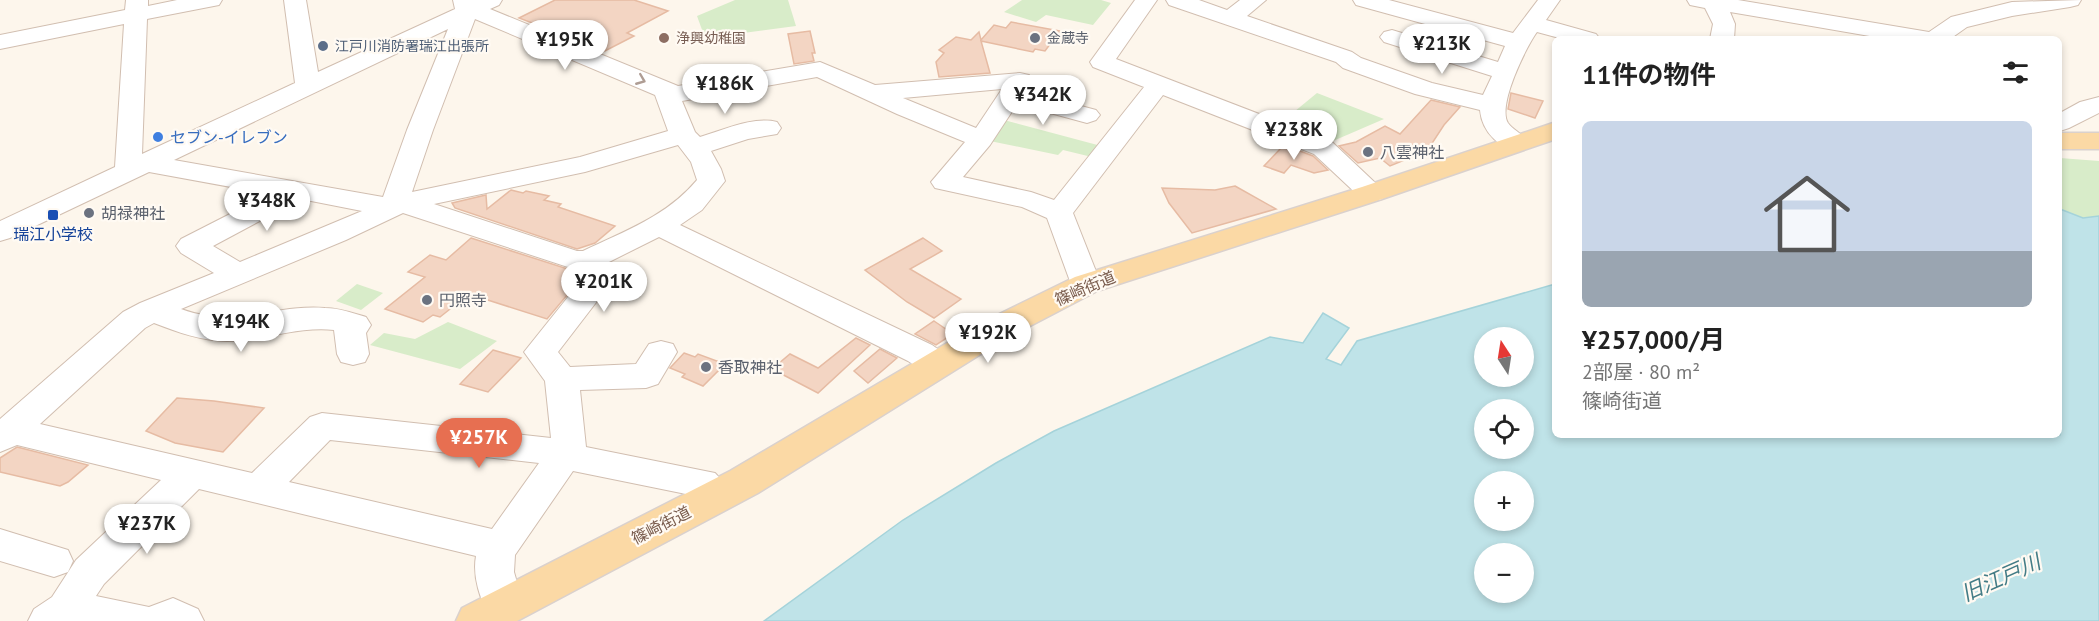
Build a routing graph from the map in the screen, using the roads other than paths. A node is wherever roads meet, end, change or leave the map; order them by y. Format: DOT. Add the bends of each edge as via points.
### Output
graph roads {
  1 [pos="211,0"];
  2 [pos="295,0"];
  3 [pos="1146,0"];
  4 [pos="1177,0"];
  5 [pos="1255,0"];
  6 [pos="1364,0"];
  7 [pos="1393,0"];
  8 [pos="1549,0"];
  9 [pos="1970,0"];
  10 [pos="2070,0"];
  11 [pos="1706,1"];
  12 [pos="2005,4"];
  13 [pos="473,5"];
  14 [pos="136,8"];
  15 [pos="1230,18"];
  16 [pos="1533,23"];
  17 [pos="1578,36"];
  18 [pos="1722,36"];
  19 [pos="1919,36"];
  20 [pos="1930,36"];
  21 [pos="1934,36"];
  22 [pos="1392,37"];
  23 [pos="1515,38"];
  24 [pos="0,42"];
  25 [pos="1505,72"];
  26 [pos="1158,85"];
  27 [pos="308,87"];
  28 [pos="872,93"];
  29 [pos="675,94"];
  30 [pos="2062,94"];
  31 [pos="1010,96"];
  32 [pos="1492,105"];
  33 [pos="2094,106"];
  34 [pos="1087,115"];
  35 [pos="2062,122"];
  36 [pos="768,128"];
  37 [pos="1552,131"];
  38 [pos="981,139"];
  39 [pos="2062,141"];
  40 [pos="2099,141"];
  41 [pos="688,142"];
  42 [pos="1515,142"];
  43 [pos="137,167"];
  44 [pos="296,191"];
  45 [pos="1372,193"];
  46 [pos="395,205"];
  47 [pos="1059,213"];
  48 [pos="659,225"];
  49 [pos="0,232"];
  50 [pos="589,260"];
  51 [pos="238,274"];
  52 [pos="1086,284"];
  53 [pos="151,310"];
  54 [pos="661,352"];
  55 [pos="353,354"];
  56 [pos="937,365"];
  57 [pos="561,379"];
  58 [pos="5,433"];
  59 [pos="564,456"];
  60 [pos="193,472"];
  61 [pos="260,488"];
  62 [pos="715,497"];
  63 [pos="0,544"];
  64 [pos="498,546"];
  65 [pos="54,561"];
  66 [pos="491,614"];
  67 [pos="57,615"];
  68 [pos="139,621"];
  69 [pos="160,621"];
  70 [pos="184,621"];
  1 -- 14 [label="street"];
  2 -- 27 [label="street"];
  3 -- 26 [label="street" via="1102,62"];
  4 -- 15 [label="street"];
  5 -- 15 [label="street"];
  6 -- 23 [label="street"];
  7 -- 23 [label="street"];
  8 -- 16 [label="street"];
  9 -- 20 [label="street" via="1923,23"];
  10 -- 12 [label="street"];
  11 -- 18 [label="street" via="1724,24"];
  11 -- 19 [label="street"];
  12 -- 21 [label="street"];
  13 -- 27 [label="street"];
  13 -- 29 [label="street, one-way"];
  13 -- 46 [label="street" via="420,130"];
  14 -- 24 [label="street"];
  14 -- 43 [label="street"];
  15 -- 32 [label="street" via="1424,89"];
  16 -- 17 [label="street"];
  16 -- 23 [label="street"];
  22 -- 25 [label="street"];
  23 -- 25 [label="street"];
  25 -- 32 [label="street"];
  26 -- 45 [label="street" via="1323,148"];
  26 -- 47 [label="street"];
  27 -- 43 [label="street"];
  28 -- 29 [label="street" via="820,69"];
  28 -- 31 [label="street" via="1020,80"];
  28 -- 38 [label="street"];
  29 -- 41 [label="street" via="667,96"];
  30 -- 33 [label="street"];
  31 -- 34 [label="street"];
  31 -- 38 [label="street"];
  32 -- 42 [label="street" via="1494,121"];
  33 -- 35 [label="street"];
  36 -- 41 [label="street"];
  37 -- 42 [label="main road, 篠崎街道"];
  38 -- 47 [label="street" via="945,182 1031,200"];
  39 -- 40 [label="main road"];
  41 -- 46 [label="street"];
  41 -- 48 [label="street" via="711,173 711,181 692,204"];
  42 -- 45 [label="main road, 篠崎街道"];
  43 -- 44 [label="street"];
  43 -- 49 [label="street"];
  44 -- 46 [label="street"];
  44 -- 51 [label="street" via="183,240"];
  45 -- 52 [label="main road, 篠崎街道"];
  46 -- 50 [label="street" via="575,261"];
  46 -- 51 [label="street"];
  47 -- 52 [label="street"];
  48 -- 50 [label="street"];
  48 -- 56 [label="street" via="920,353"];
  50 -- 57 [label="street" via="596,283 540,352"];
  51 -- 53 [label="street"];
  52 -- 56 [label="main road, 篠崎街道" via="993,331"];
  53 -- 55 [label="street" via="201,327 227,330 300,320 343,320 354,325 349,331"];
  53 -- 58 [label="street" via="134,320"];
  54 -- 57 [label="street" via="646,376"];
  56 -- 62 [label="main road, 篠崎街道"];
  57 -- 59 [label="street" via="570,444"];
  58 -- 60 [label="street"];
  59 -- 61 [label="street" via="558,452 438,436 322,426"];
  59 -- 62 [label="street" via="702,483"];
  59 -- 64 [label="street"];
  60 -- 61 [label="street"];
  60 -- 67 [label="street" via="90,572"];
  61 -- 64 [label="street"];
  62 -- 66 [label="main road, 篠崎街道"];
  63 -- 65 [label="street"];
  64 -- 66 [label="street" via="493,565"];
  67 -- 68 [label="street"];
  69 -- 70 [label="street" via="173,616"];
}
